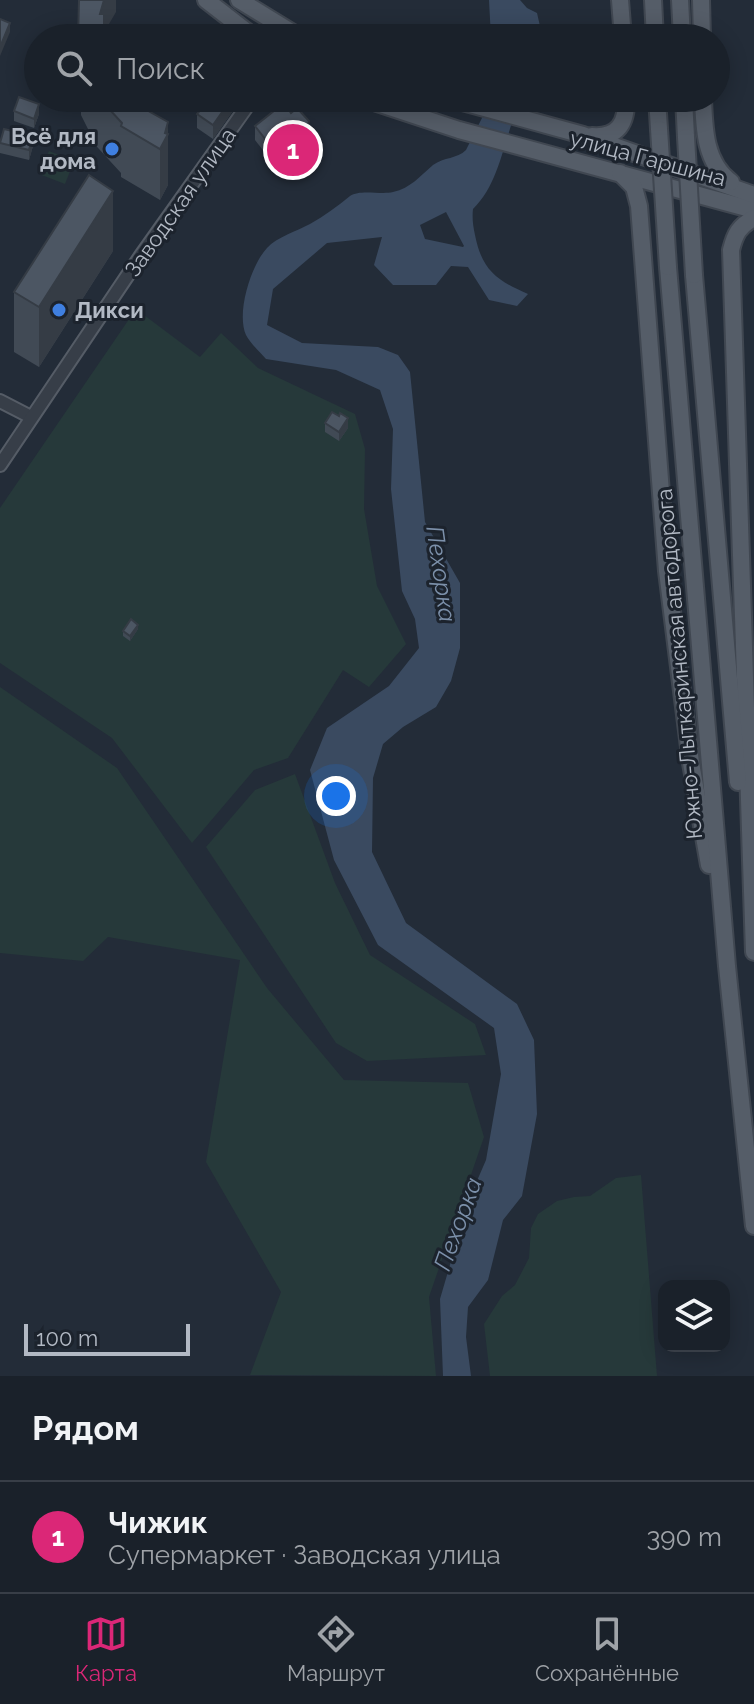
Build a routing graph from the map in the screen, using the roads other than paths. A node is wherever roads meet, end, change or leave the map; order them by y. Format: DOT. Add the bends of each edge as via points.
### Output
graph roads {
  1 [pos="206,0"];
  2 [pos="239,0"];
  3 [pos="620,0"];
  4 [pos="653,0"];
  5 [pos="680,0"];
  6 [pos="701,0"];
  7 [pos="237,24"];
  8 [pos="278,24"];
  9 [pos="622,24"];
  10 [pos="654,24"];
  11 [pos="681,24"];
  12 [pos="702,24"];
  13 [pos="243,112"];
  14 [pos="404,112"];
  15 [pos="499,112"];
  16 [pos="624,112"];
  17 [pos="658,112"];
  18 [pos="685,112"];
  19 [pos="704,112"];
  20 [pos="583,135"];
  21 [pos="620,173"];
  22 [pos="748,192"];
  23 [pos="754,210"];
  24 [pos="754,218"];
  25 [pos="0,401"];
  26 [pos="31,417"];
  27 [pos="0,465"];
  28 [pos="754,952"];
  29 [pos="754,959"];
  30 [pos="727,966"];
  31 [pos="754,1226"];
  1 -- 7 [label="main road"];
  2 -- 8 [label="main road"];
  3 -- 9 [label="main road"];
  4 -- 10 [label="main road"];
  5 -- 11 [label="main road"];
  6 -- 12 [label="main road"];
  13 -- 26 [label="street, Заводская улица"];
  14 -- 21 [label="main road, улица Гаршина"];
  15 -- 20 [label="main road, улица Гаршина"];
  16 -- 20 [label="main road" via="609,136"];
  17 -- 30 [label="main road, Южно-Лыткаринская автодорога, bridge"];
  18 -- 29 [label="main road, bridge" via="694,275"];
  19 -- 22 [label="main road" via="708,147 718,173"];
  20 -- 22 [label="main road, улица Гаршина"];
  21 -- 23 [label="main road, улица Гаршина"];
  21 -- 30 [label="main road" via="634,187 639,206 667,571 691,763"];
  24 -- 28 [label="main road" via="742,224 731,250"];
  25 -- 26 [label="street"];
  26 -- 27 [label="street, Заводская улица"];
  30 -- 31 [label="main road, Южно-Лыткаринская автодорога"];
}
